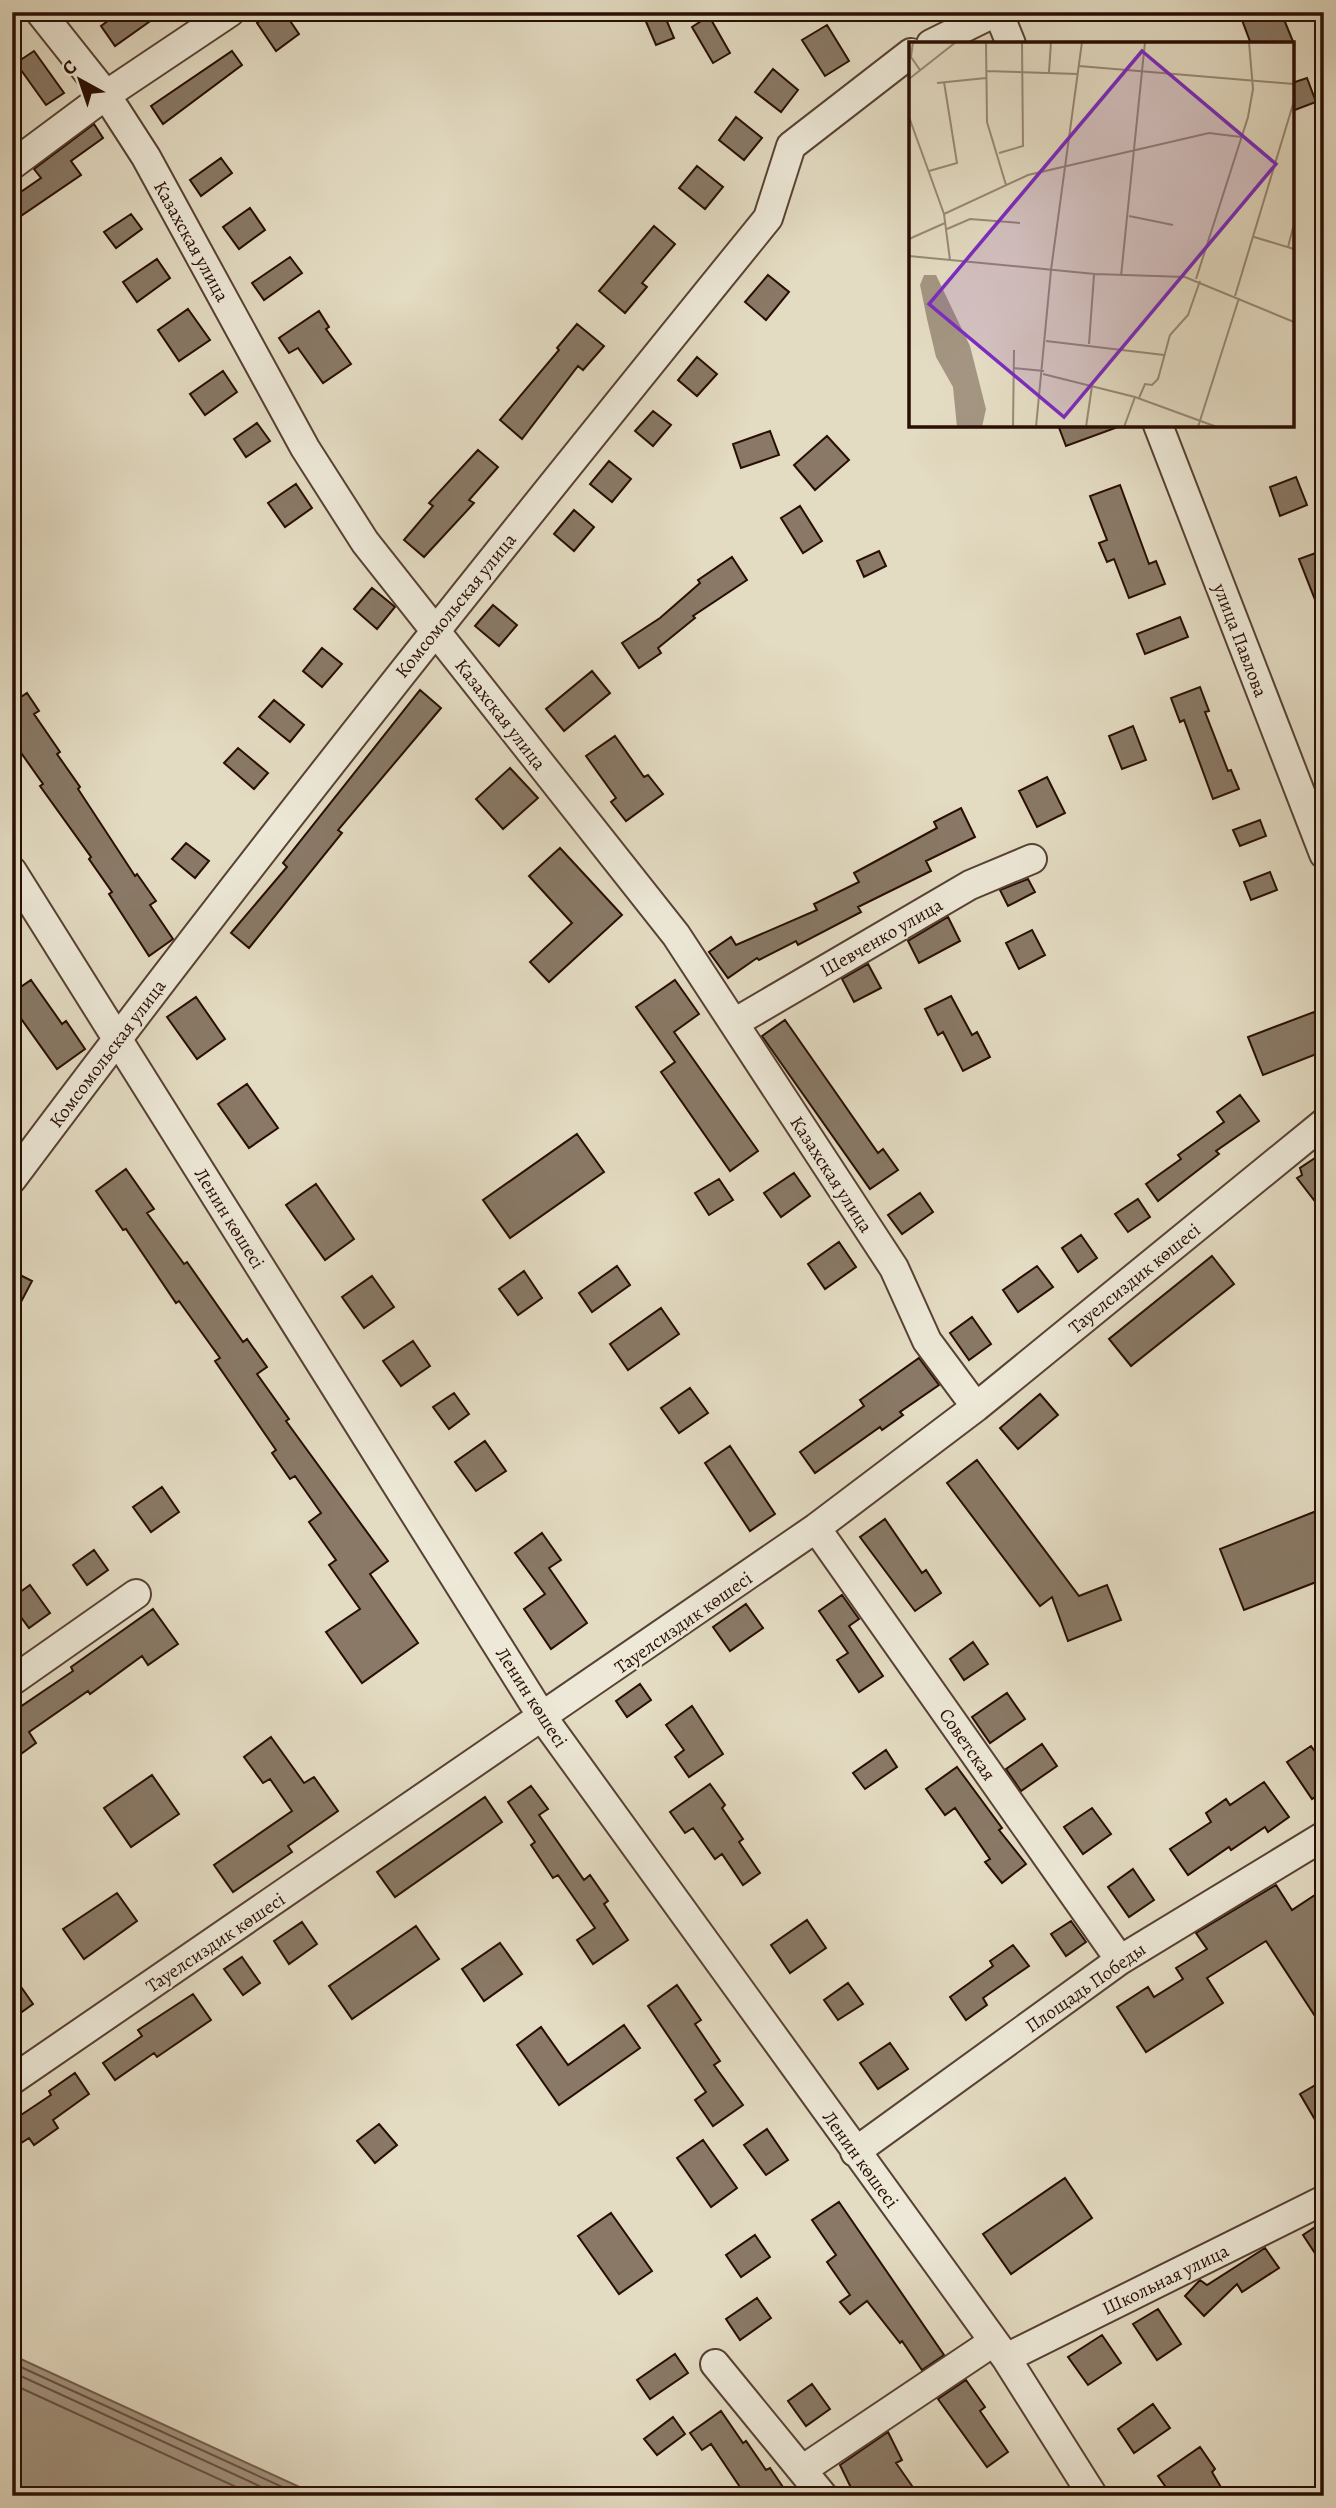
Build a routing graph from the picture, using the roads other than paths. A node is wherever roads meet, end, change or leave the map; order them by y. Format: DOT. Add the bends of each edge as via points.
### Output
graph roads {
  1 [pos="40,12"];
  2 [pos="230,12"];
  3 [pos="997,12"];
  4 [pos="934,42"];
  5 [pos="1010,42"];
  6 [pos="909,55"];
  7 [pos="106,95"];
  8 [pos="12,165"];
  9 [pos="1159,427"];
  10 [pos="434,630"];
  11 [pos="1324,854"];
  12 [pos="1032,859"];
  13 [pos="12,871"];
  14 [pos="734,1023"];
  15 [pos="117,1038"];
  16 [pos="1324,1123"];
  17 [pos="12,1179"];
  18 [pos="976,1407"];
  19 [pos="816,1528"];
  20 [pos="135,1594"];
  21 [pos="12,1681"];
  22 [pos="543,1718"];
  23 [pos="1324,1836"];
  24 [pos="1120,1960"];
  25 [pos="12,2080"];
  26 [pos="855,2152"];
  27 [pos="1324,2200"];
  28 [pos="999,2350"];
  29 [pos="715,2364"];
  30 [pos="802,2470"];
  31 [pos="823,2496"];
  32 [pos="1093,2496"];
  1 -- 7 [label="street, Казахская улица"];
  2 -- 7 [label="street"];
  3 -- 4 [label="street"];
  3 -- 5 [label="street"];
  6 -- 10 [label="street, Комсомольская улица" via="791,146 768,218"];
  7 -- 8 [label="street"];
  7 -- 10 [label="street, Казахская улица" via="146,157 305,448 365,542"];
  9 -- 11 [label="street, улица Павлова"];
  10 -- 14 [label="street, Казахская улица" via="676,935"];
  10 -- 15 [label="street, Комсомольская улица"];
  12 -- 14 [label="street, Шевченко улица" via="970,885"];
  13 -- 15 [label="street, Ленин көшесі"];
  14 -- 18 [label="street, Казахская улица" via="894,1268 927,1341"];
  15 -- 17 [label="street, Комсомольская улица"];
  15 -- 22 [label="street, Ленин көшесі"];
  16 -- 18 [label="street, Тауелсиздик көшесі"];
  18 -- 19 [label="street, Тауелсиздик көшесі"];
  19 -- 22 [label="street, Тауелсиздик көшесі"];
  19 -- 24 [label="street, Советская"];
  20 -- 21 [label="street"];
  22 -- 25 [label="street, Тауелсиздик көшесі"];
  22 -- 26 [label="street, Ленин көшесі"];
  23 -- 24 [label="street, Площадь Победы"];
  24 -- 26 [label="street, Площадь Победы"];
  26 -- 28 [label="street, Ленин көшесі"];
  27 -- 28 [label="street, Школьная улица"];
  28 -- 30 [label="street, Школьная улица"];
  28 -- 32 [label="street, Ленин көшесі"];
  29 -- 30 [label="street"];
  30 -- 31 [label="street"];
}
